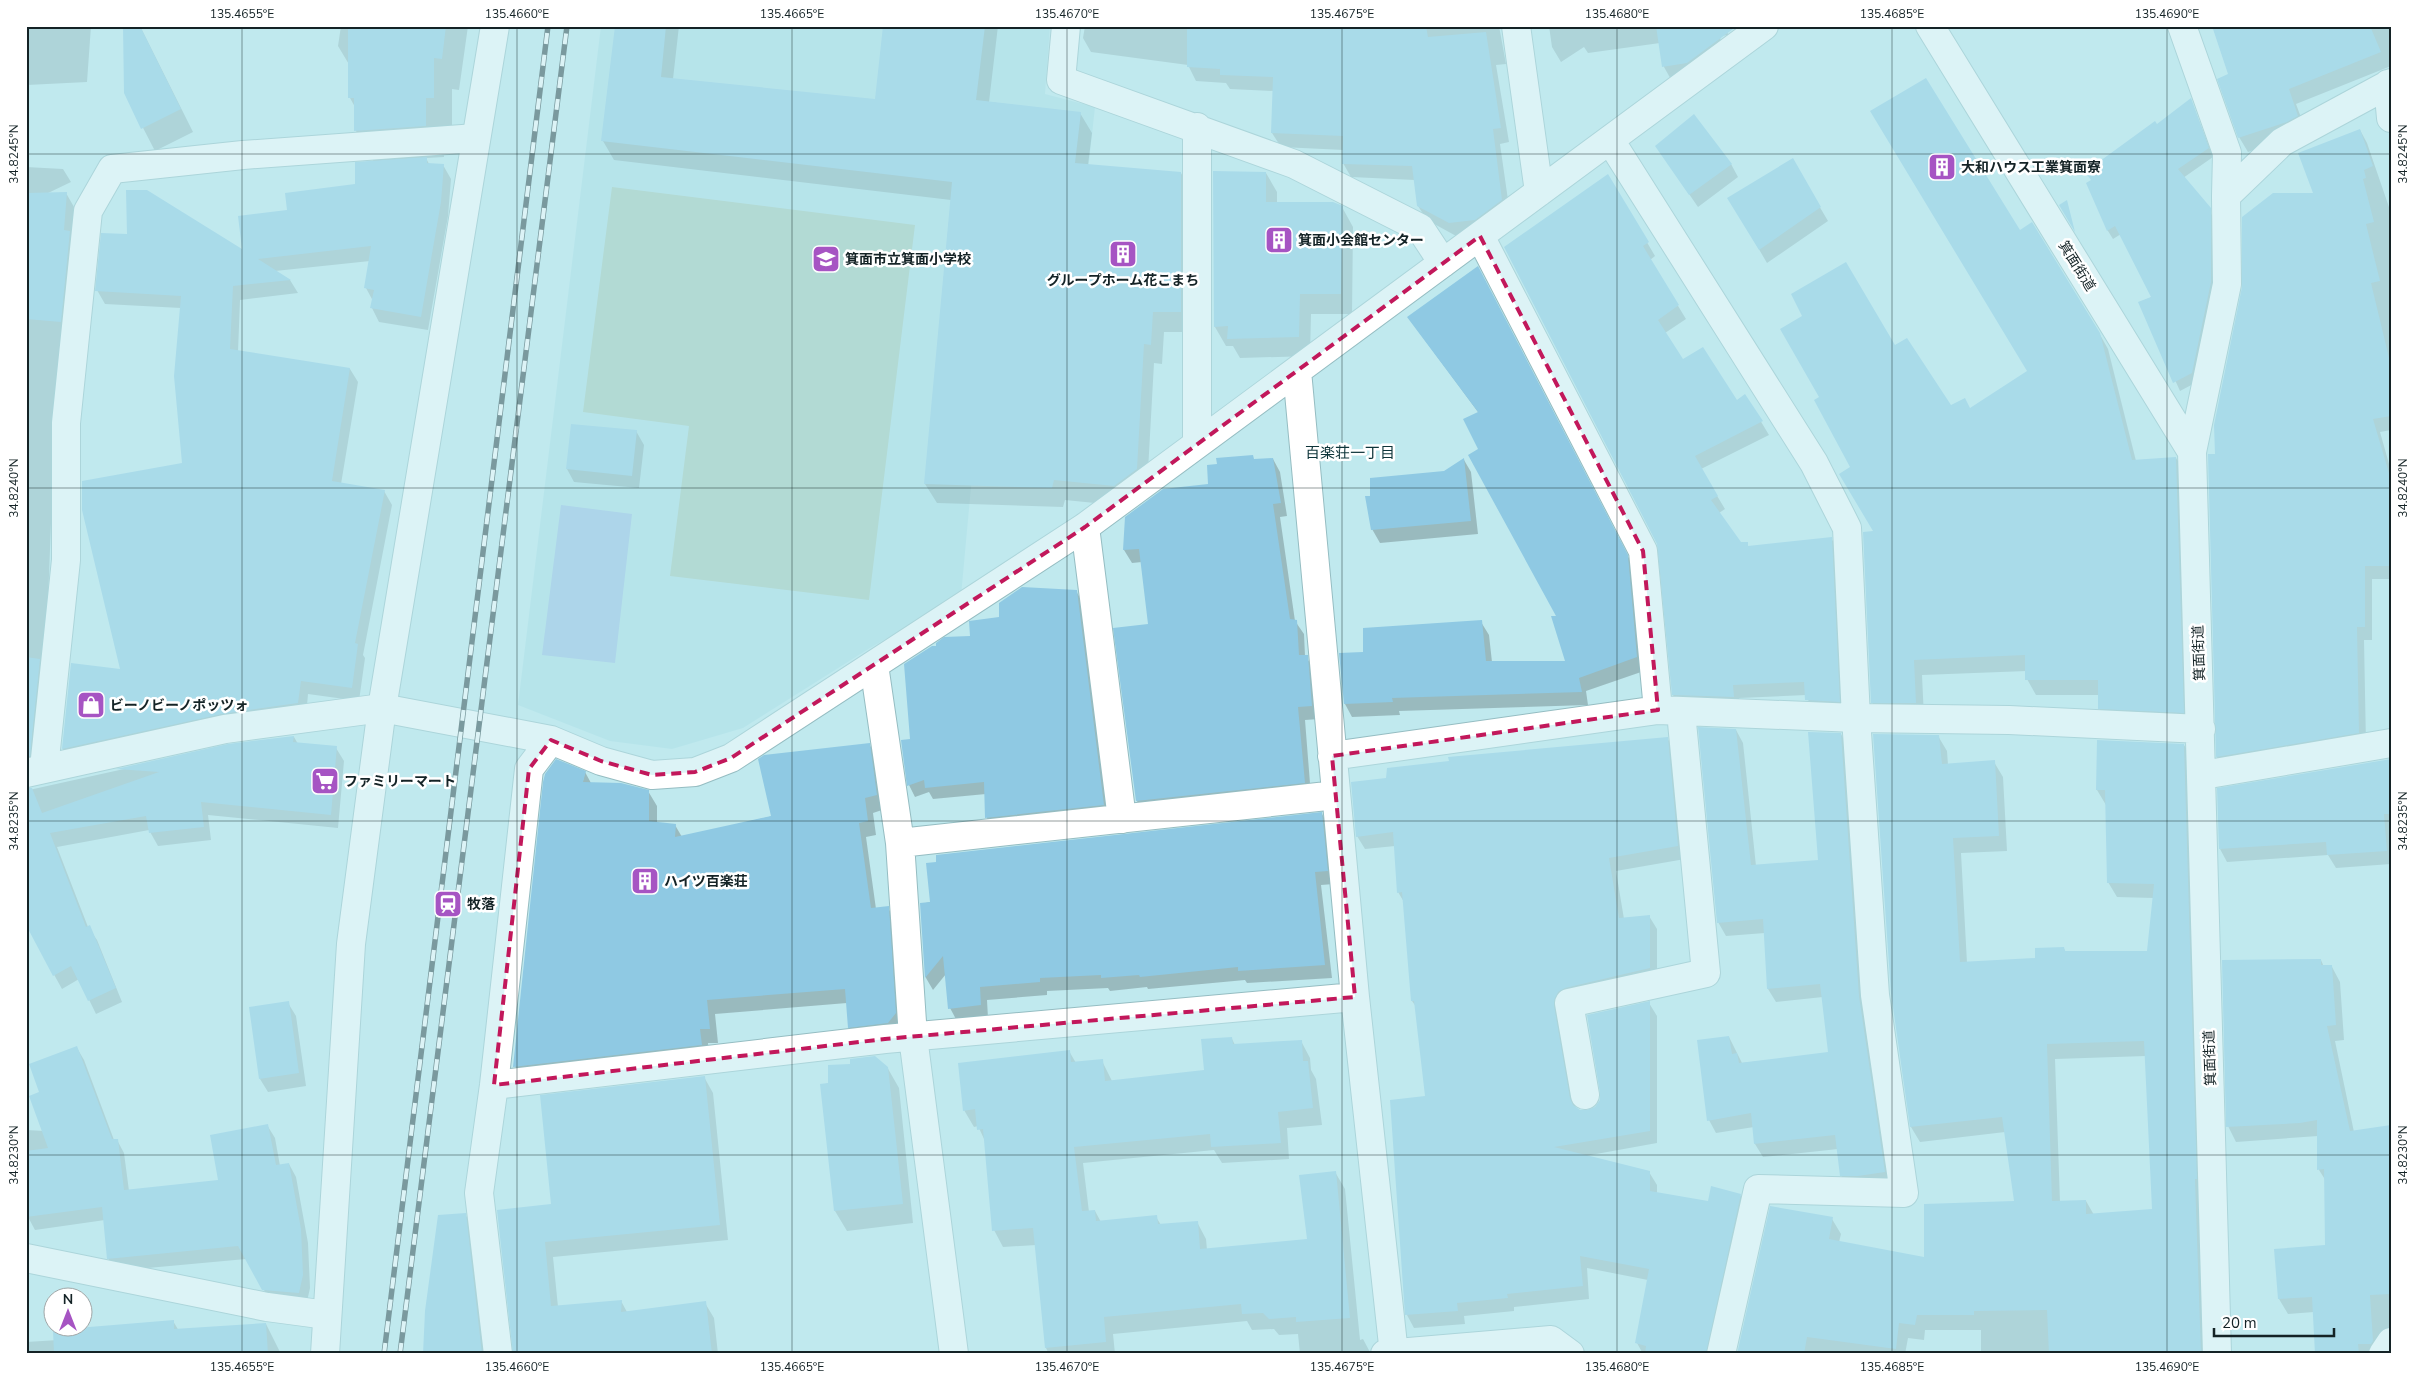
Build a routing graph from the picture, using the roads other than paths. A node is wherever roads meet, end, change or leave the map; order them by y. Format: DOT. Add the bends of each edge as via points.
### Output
graph roads {
  1 [pos="495,26"];
  2 [pos="1066,26"];
  3 [pos="1516,26"];
  4 [pos="1930,26"];
  5 [pos="2182,26"];
  6 [pos="1749,31"];
  7 [pos="2390,84"];
  8 [pos="2391,118"];
  9 [pos="1197,128"];
  10 [pos="476,138"];
  11 [pos="1610,140"];
  12 [pos="1539,192"];
  13 [pos="2226,196"];
  14 [pos="1480,236"];
  15 [pos="1444,263"];
  16 [pos="1297,371"];
  17 [pos="1197,444"];
  18 [pos="2192,452"];
  19 [pos="1085,527"];
  20 [pos="874,665"];
  21 [pos="382,708"];
  22 [pos="1670,711"];
  23 [pos="1856,718"];
  24 [pos="2201,729"];
  25 [pos="551,740"];
  26 [pos="2391,742"];
  27 [pos="1332,756"];
  28 [pos="35,771"];
  29 [pos="2202,775"];
  30 [pos="1336,795"];
  31 [pos="1122,818"];
  32 [pos="900,842"];
  33 [pos="1356,997"];
  34 [pos="913,1037"];
  35 [pos="494,1085"];
  36 [pos="1585,1095"];
  37 [pos="26,1258"];
  38 [pos="327,1315"];
  39 [pos="2391,1342"];
  40 [pos="1391,1353"];
  41 [pos="325,1354"];
  42 [pos="498,1354"];
  43 [pos="954,1354"];
  44 [pos="1570,1354"];
  45 [pos="1721,1354"];
  46 [pos="2217,1354"];
  47 [pos="2383,1354"];
  1 -- 10 [label="street"];
  2 -- 9 [label="street" via="1061,80"];
  3 -- 12 [label="street"];
  4 -- 18 [label="street, 箕面街道"];
  5 -- 13 [label="street" via="2227,153"];
  6 -- 11 [label="street"];
  7 -- 8 [label="street"];
  7 -- 13 [label="street" via="2282,142"];
  9 -- 15 [label="street" via="1294,164 1420,228"];
  9 -- 17 [label="street"];
  10 -- 21 [label="street"];
  10 -- 28 [label="street" via="243,155 112,169 88,211 66,423 66,560"];
  11 -- 12 [label="street"];
  11 -- 23 [label="street" via="1814,463 1847,528"];
  12 -- 14 [label="street"];
  13 -- 18 [label="street" via="2227,284"];
  14 -- 15 [label="street"];
  14 -- 22 [label="street" via="1643,551"];
  15 -- 16 [label="street"];
  16 -- 17 [label="street"];
  16 -- 27 [label="street"];
  17 -- 19 [label="street"];
  18 -- 24 [label="street, 箕面街道"];
  19 -- 20 [label="street"];
  19 -- 31 [label="street"];
  20 -- 25 [label="street" via="731,758 695,772 652,775 601,761"];
  20 -- 32 [label="street"];
  21 -- 25 [label="street"];
  21 -- 28 [label="street" via="224,729"];
  21 -- 38 [label="street" via="351,944"];
  22 -- 23 [label="street"];
  22 -- 27 [label="street"];
  22 -- 36 [label="street" via="1706,973 1569,1003"];
  23 -- 24 [label="street" via="2010,720"];
  23 -- 45 [label="street" via="1875,995 1904,1193 1758,1189"];
  24 -- 29 [label="street, 箕面街道"];
  25 -- 35 [label="street" via="529,769"];
  26 -- 29 [label="street"];
  27 -- 30 [label="street"];
  29 -- 46 [label="street, 箕面街道"];
  30 -- 31 [label="street"];
  30 -- 33 [label="street"];
  31 -- 32 [label="street"];
  32 -- 34 [label="street"];
  33 -- 34 [label="street"];
  33 -- 40 [label="street"];
  34 -- 35 [label="street"];
  34 -- 43 [label="street"];
  35 -- 42 [label="street" via="479,1193"];
  37 -- 38 [label="street" via="268,1307"];
  38 -- 41 [label="street"];
  39 -- 47 [label="street"];
  40 -- 44 [label="street" via="1551,1340"];
}
